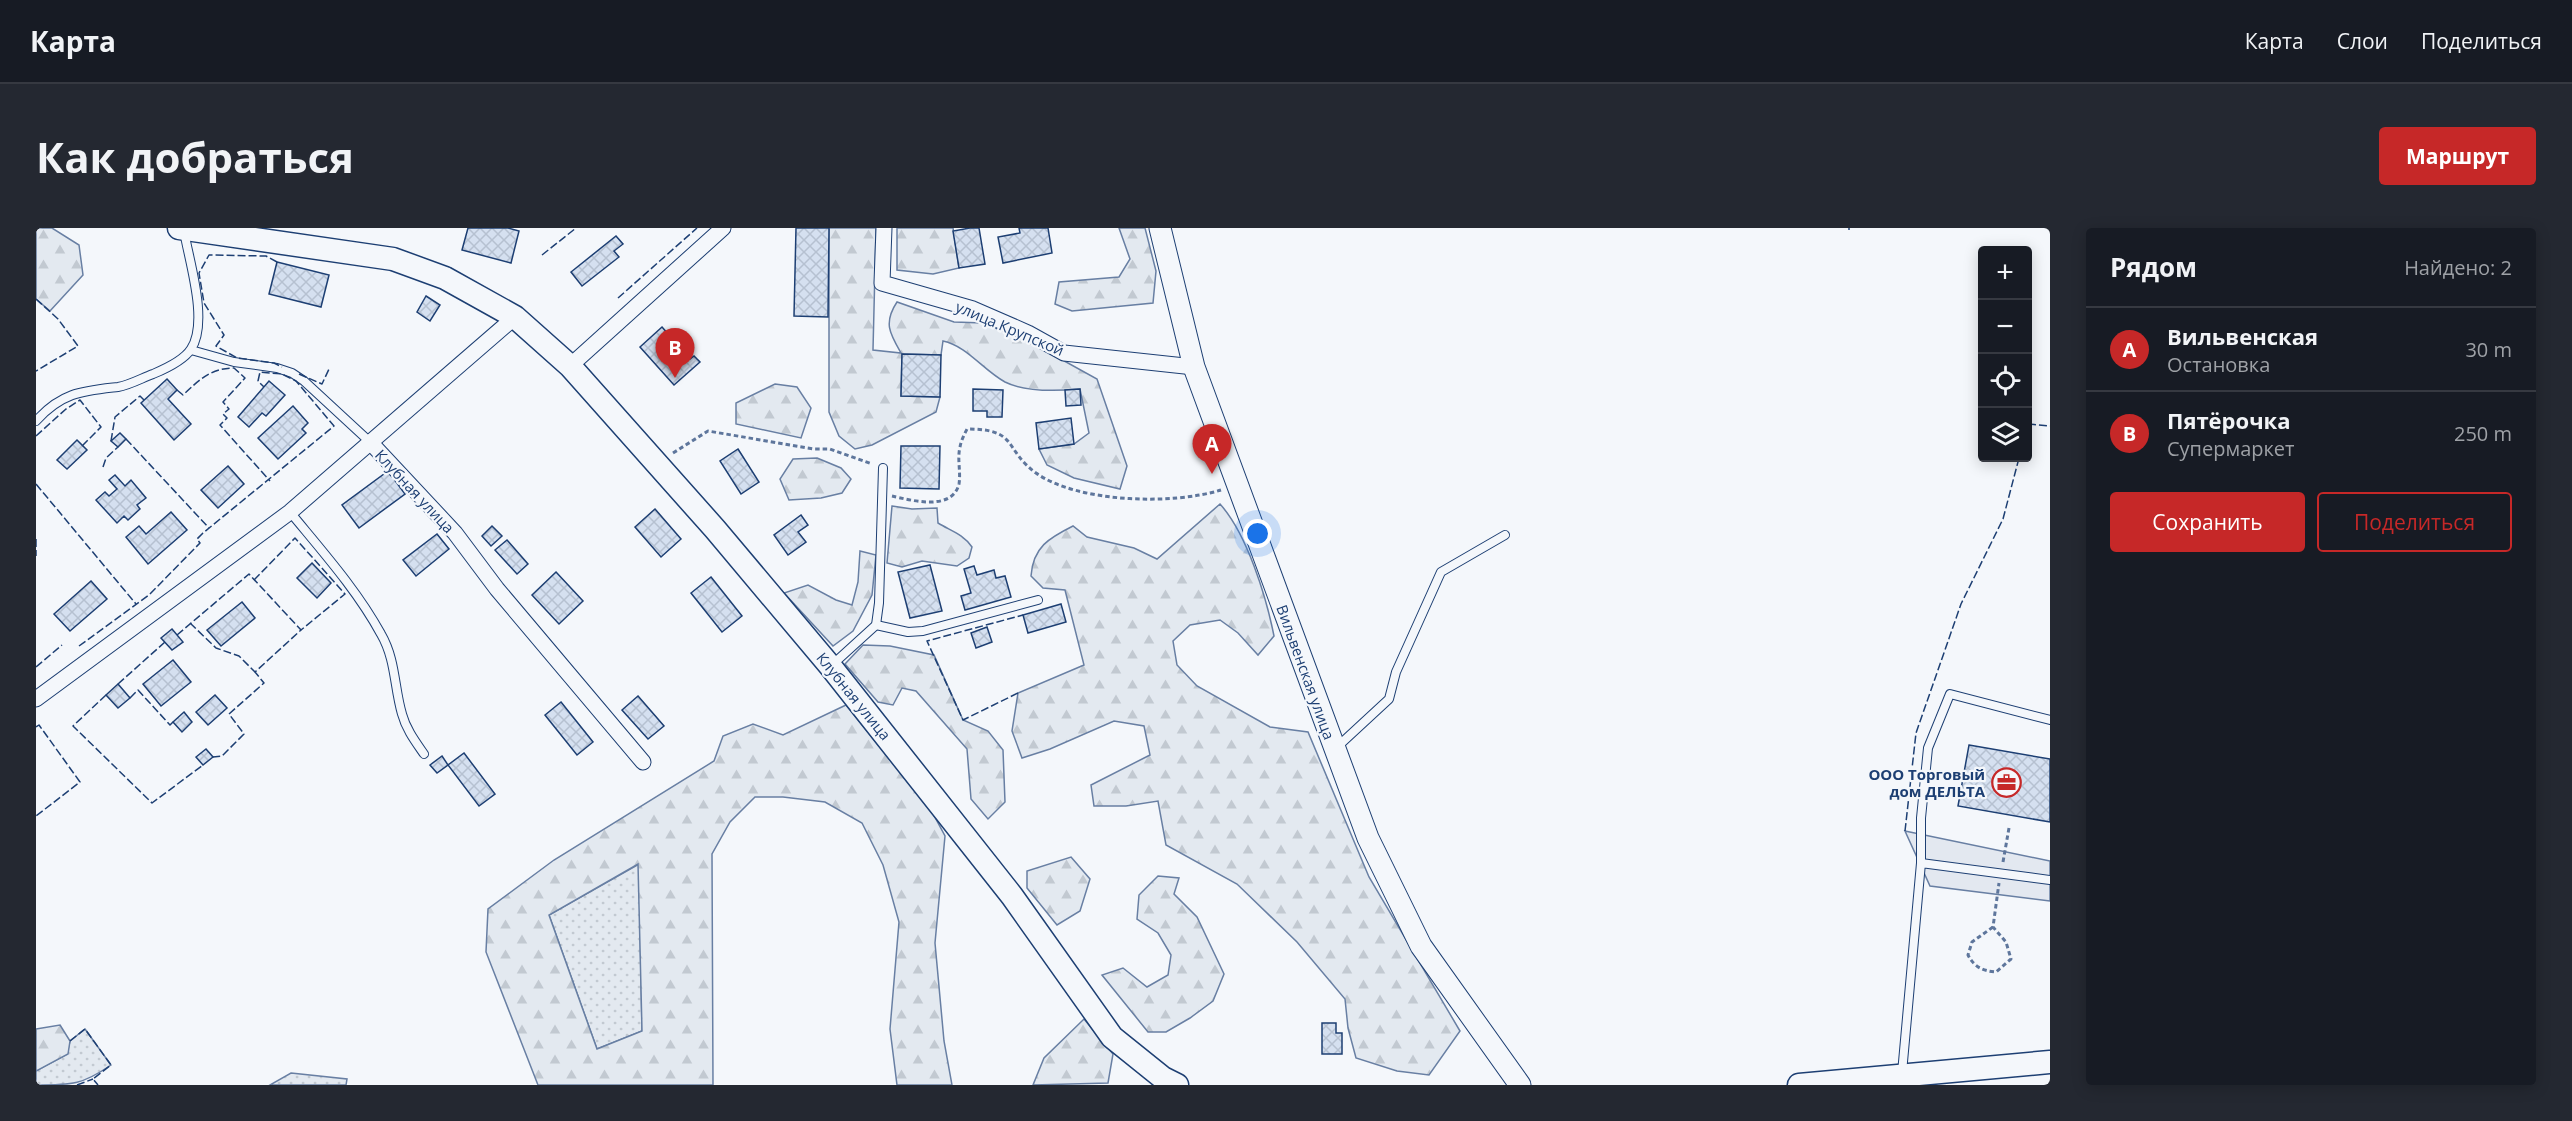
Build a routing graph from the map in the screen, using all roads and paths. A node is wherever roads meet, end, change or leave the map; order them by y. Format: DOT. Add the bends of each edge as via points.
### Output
graph roads {
  1 [pos="722,228"];
  2 [pos="884,228"];
  3 [pos="1160,228"];
  4 [pos="182,229"];
  5 [pos="515,317"];
  6 [pos="191,350"];
  7 [pos="570,366"];
  8 [pos="1194,367"];
  9 [pos="36,421"];
  10 [pos="370,442"];
  11 [pos="657,464"];
  12 [pos="883,468"];
  13 [pos="1237,486"];
  14 [pos="882,494"];
  15 [pos="290,512"];
  16 [pos="1505,535"];
  17 [pos="1038,600"];
  18 [pos="876,625"];
  19 [pos="831,666"];
  20 [pos="36,698"];
  21 [pos="2050,720"];
  22 [pos="1335,749"];
  23 [pos="424,754"];
  24 [pos="643,762"];
  25 [pos="2010,828"];
  26 [pos="1922,863"];
  27 [pos="2000,873"];
  28 [pos="2050,880"];
  29 [pos="1993,927"];
  30 [pos="2050,1062"];
  31 [pos="1902,1074"];
  32 [pos="1164,1083"];
  33 [pos="1520,1085"];
  34 [pos="1799,1085"];
  1 -- 7 [label="street"];
  2 -- 8 [label="street, улица Крупской" via="882,283 973,309 1064,353"];
  3 -- 8 [label="street, Вильвенская улица"];
  4 -- 5 [label="main road, Клубная улица" via="393,259 444,278"];
  4 -- 6 [label="lane" via="199,314"];
  5 -- 7 [label="main road, Клубная улица"];
  5 -- 10 [label="street, Клубная улица"];
  6 -- 9 [label="lane" via="166,369 123,386 76,392"];
  6 -- 10 [label="lane" via="292,373"];
  7 -- 11 [label="main road, Клубная улица"];
  8 -- 13 [label="street, Вильвенская улица"];
  10 -- 15 [label="street, Клубная улица"];
  10 -- 24 [label="street, Клубная улица" via="455,533 497,589"];
  11 -- 12 [label="path" via="708,431 830,449"];
  11 -- 19 [label="main road, Клубная улица"];
  12 -- 14 [label="lane"];
  13 -- 14 [label="path" via="1206,495 1100,497 1063,488 1036,473 1008,439 988,429 967,429 960,446 958,485 953,494 923,503"];
  13 -- 22 [label="street, Вильвенская улица"];
  14 -- 18 [label="lane"];
  15 -- 20 [label="street, Клубная улица"];
  15 -- 23 [label="lane" via="382,634 394,665 402,715"];
  16 -- 22 [label="lane" via="1442,572 1396,672 1389,699"];
  17 -- 18 [label="lane" via="923,631"];
  18 -- 19 [label="lane"];
  19 -- 32 [label="main road, Клубная улица" via="1012,896 1112,1037"];
  21 -- 26 [label="lane" via="1950,694 1928,748 1921,818"];
  22 -- 33 [label="street, Вильвенская улица" via="1368,838 1421,946"];
  25 -- 27 [label="path"];
  26 -- 27 [label="lane"];
  26 -- 31 [label="lane"];
  27 -- 28 [label="lane"];
  27 -- 29 [label="path"];
  29 -- 29 [label="path" via="2011,953 2011,959 1996,972 1979,968 1968,955 1972,942"];
  30 -- 31 [label="main road"];
  31 -- 34 [label="main road"];
}
